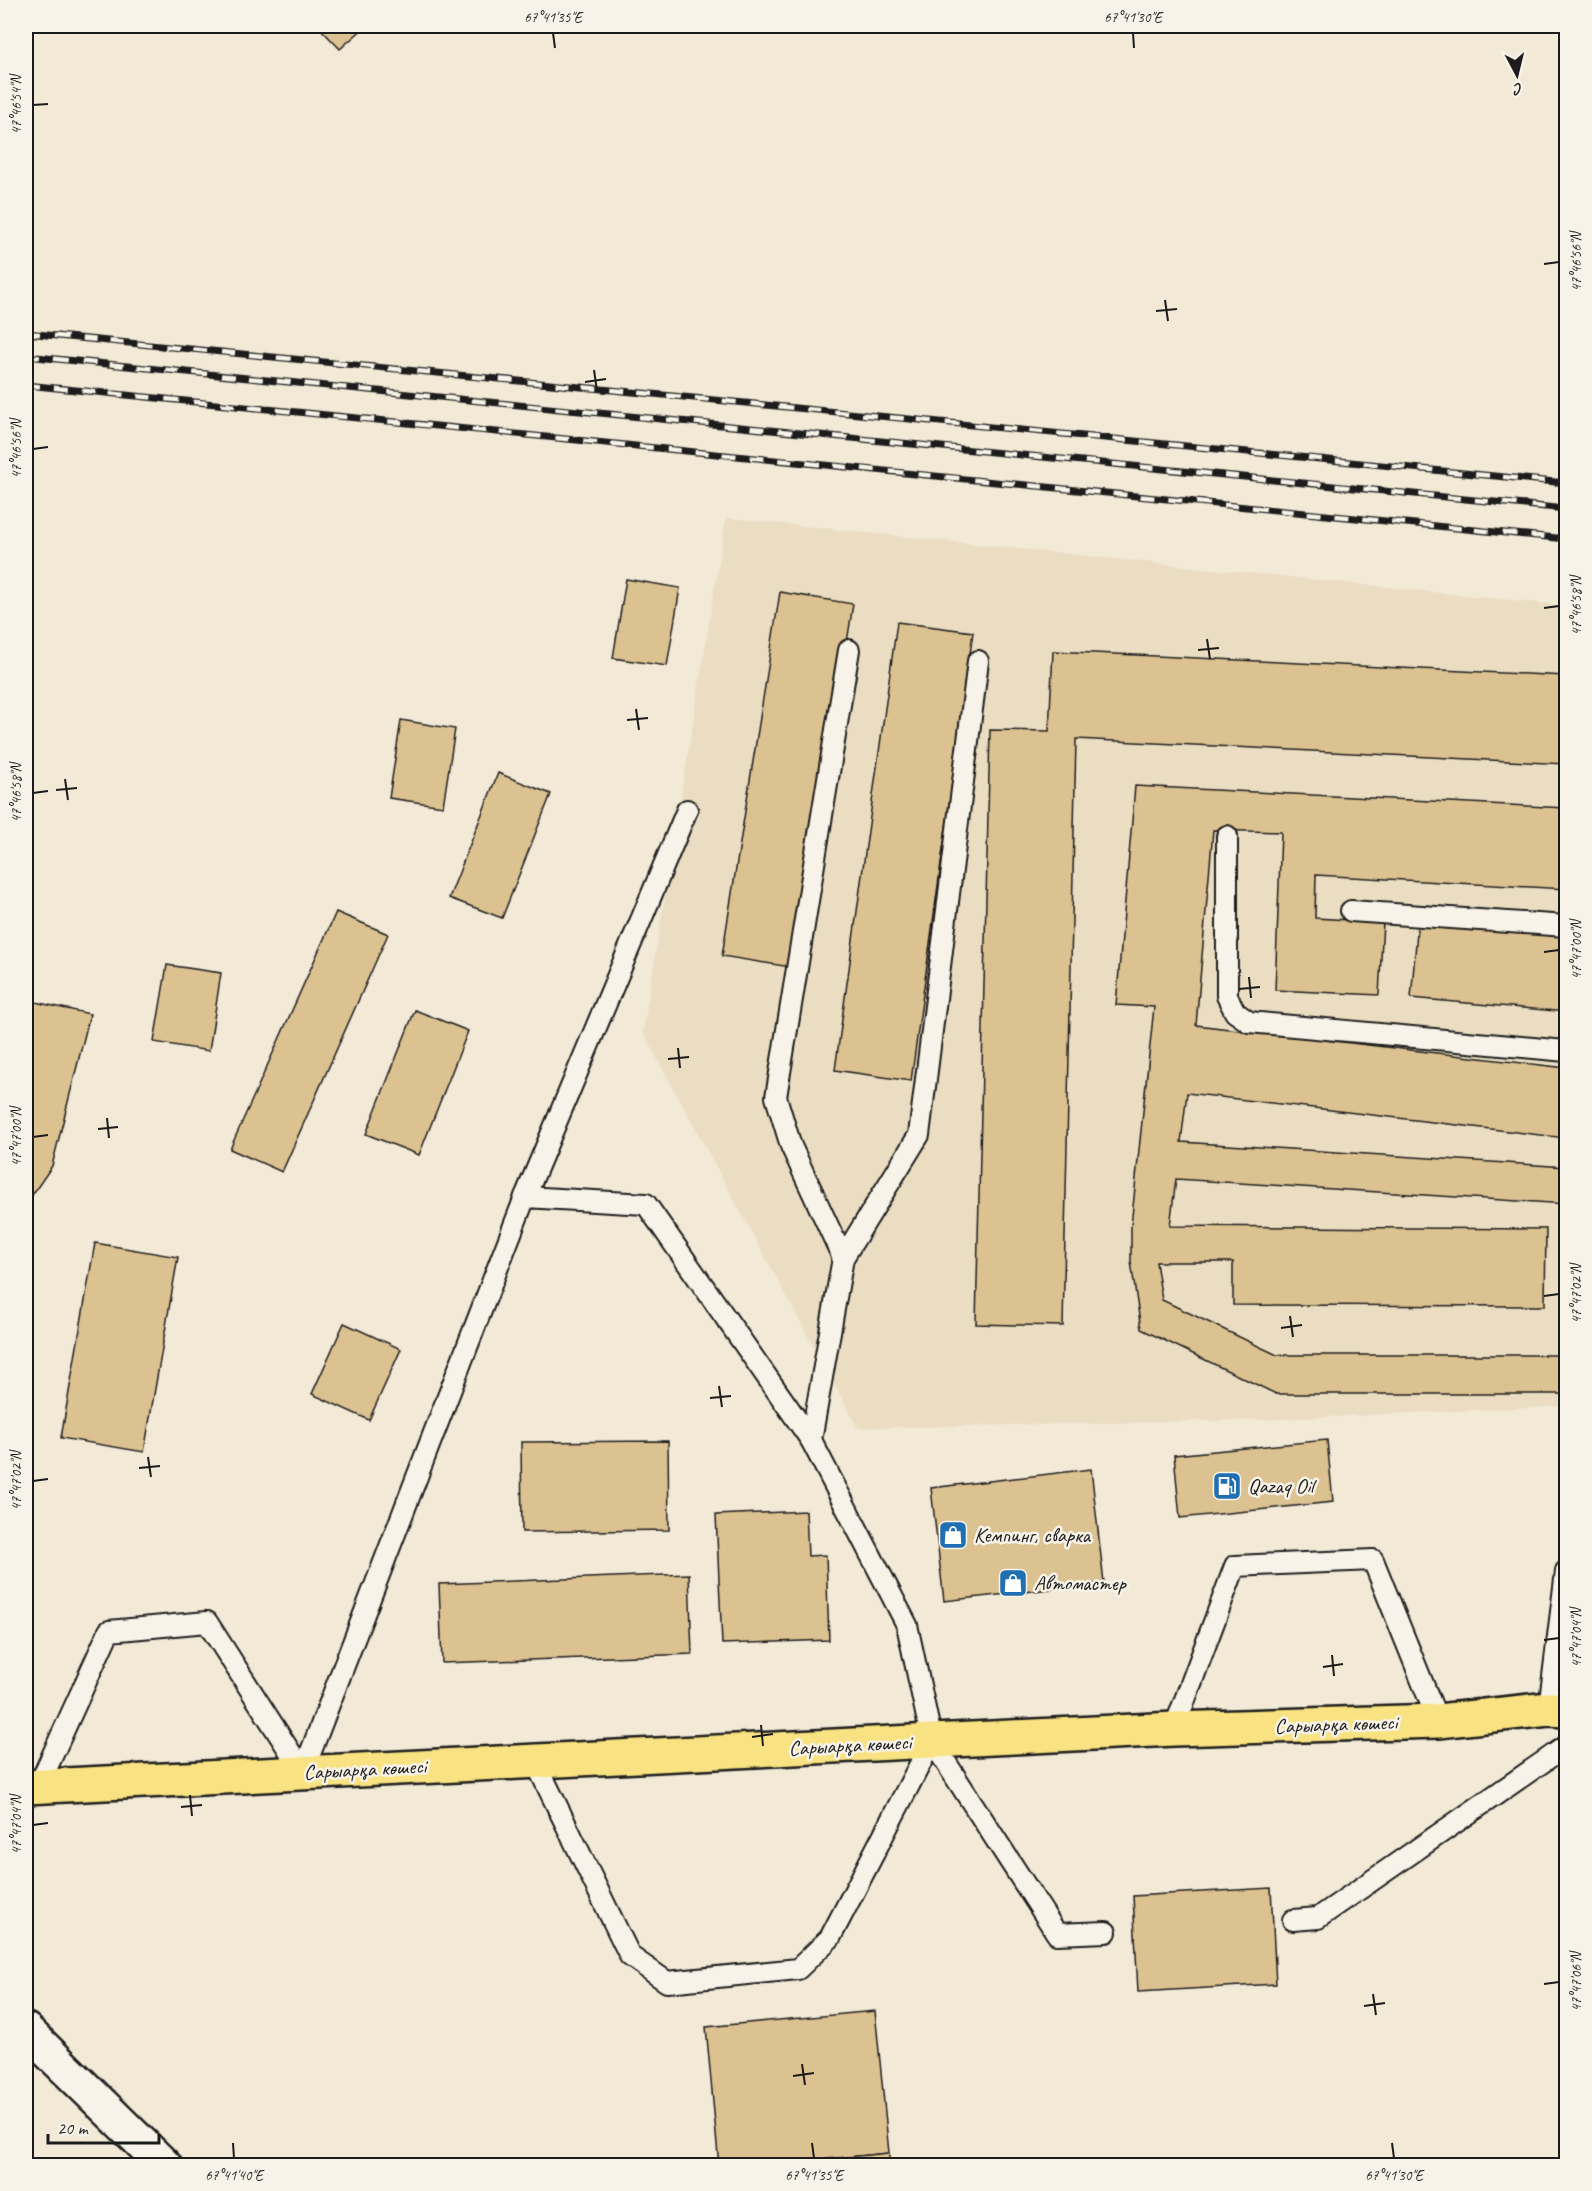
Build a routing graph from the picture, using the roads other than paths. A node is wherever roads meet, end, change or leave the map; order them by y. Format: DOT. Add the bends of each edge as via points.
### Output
graph roads {
  1 [pos="849,650"];
  2 [pos="978,661"];
  3 [pos="687,810"];
  4 [pos="1227,836"];
  5 [pos="1351,911"];
  6 [pos="1566,926"];
  7 [pos="1566,1051"];
  8 [pos="525,1197"];
  9 [pos="843,1258"];
  10 [pos="811,1440"];
  11 [pos="1566,1571"];
  12 [pos="1558,1710"];
  13 [pos="1438,1721"];
  14 [pos="1174,1729"];
  15 [pos="932,1741"];
  16 [pos="1566,1746"];
  17 [pos="535,1761"];
  18 [pos="303,1772"];
  19 [pos="32,1787"];
  20 [pos="1293,1920"];
  21 [pos="1106,1932"];
  22 [pos="26,2030"];
  23 [pos="165,2166"];
  1 -- 9 [label="lane" via="776,1097 791,1146"];
  2 -- 9 [label="lane" via="919,1135"];
  3 -- 8 [label="lane"];
  4 -- 7 [label="lane" via="1227,996 1235,1012 1249,1023"];
  5 -- 6 [label="lane"];
  8 -- 10 [label="lane" via="646,1204"];
  8 -- 18 [label="lane"];
  9 -- 10 [label="lane"];
  10 -- 15 [label="lane" via="907,1625"];
  11 -- 12 [label="lane"];
  12 -- 13 [label="main road, Сарыарқа көшесі"];
  13 -- 14 [label="main road, Сарыарқа көшесі"];
  13 -- 14 [label="lane" via="1373,1560 1235,1566"];
  14 -- 15 [label="main road, Сарыарқа көшесі"];
  15 -- 17 [label="main road, Сарыарқа көшесі"];
  15 -- 17 [label="lane" via="830,1938 798,1969 668,1982 630,1956"];
  15 -- 21 [label="lane" via="1057,1935"];
  16 -- 20 [label="lane" via="1318,1918"];
  17 -- 18 [label="main road, Сарыарқа көшесі"];
  18 -- 19 [label="main road, Сарыарқа көшесі"];
  18 -- 19 [label="lane" via="207,1622 109,1630"];
  22 -- 23 [label="street"];
}
